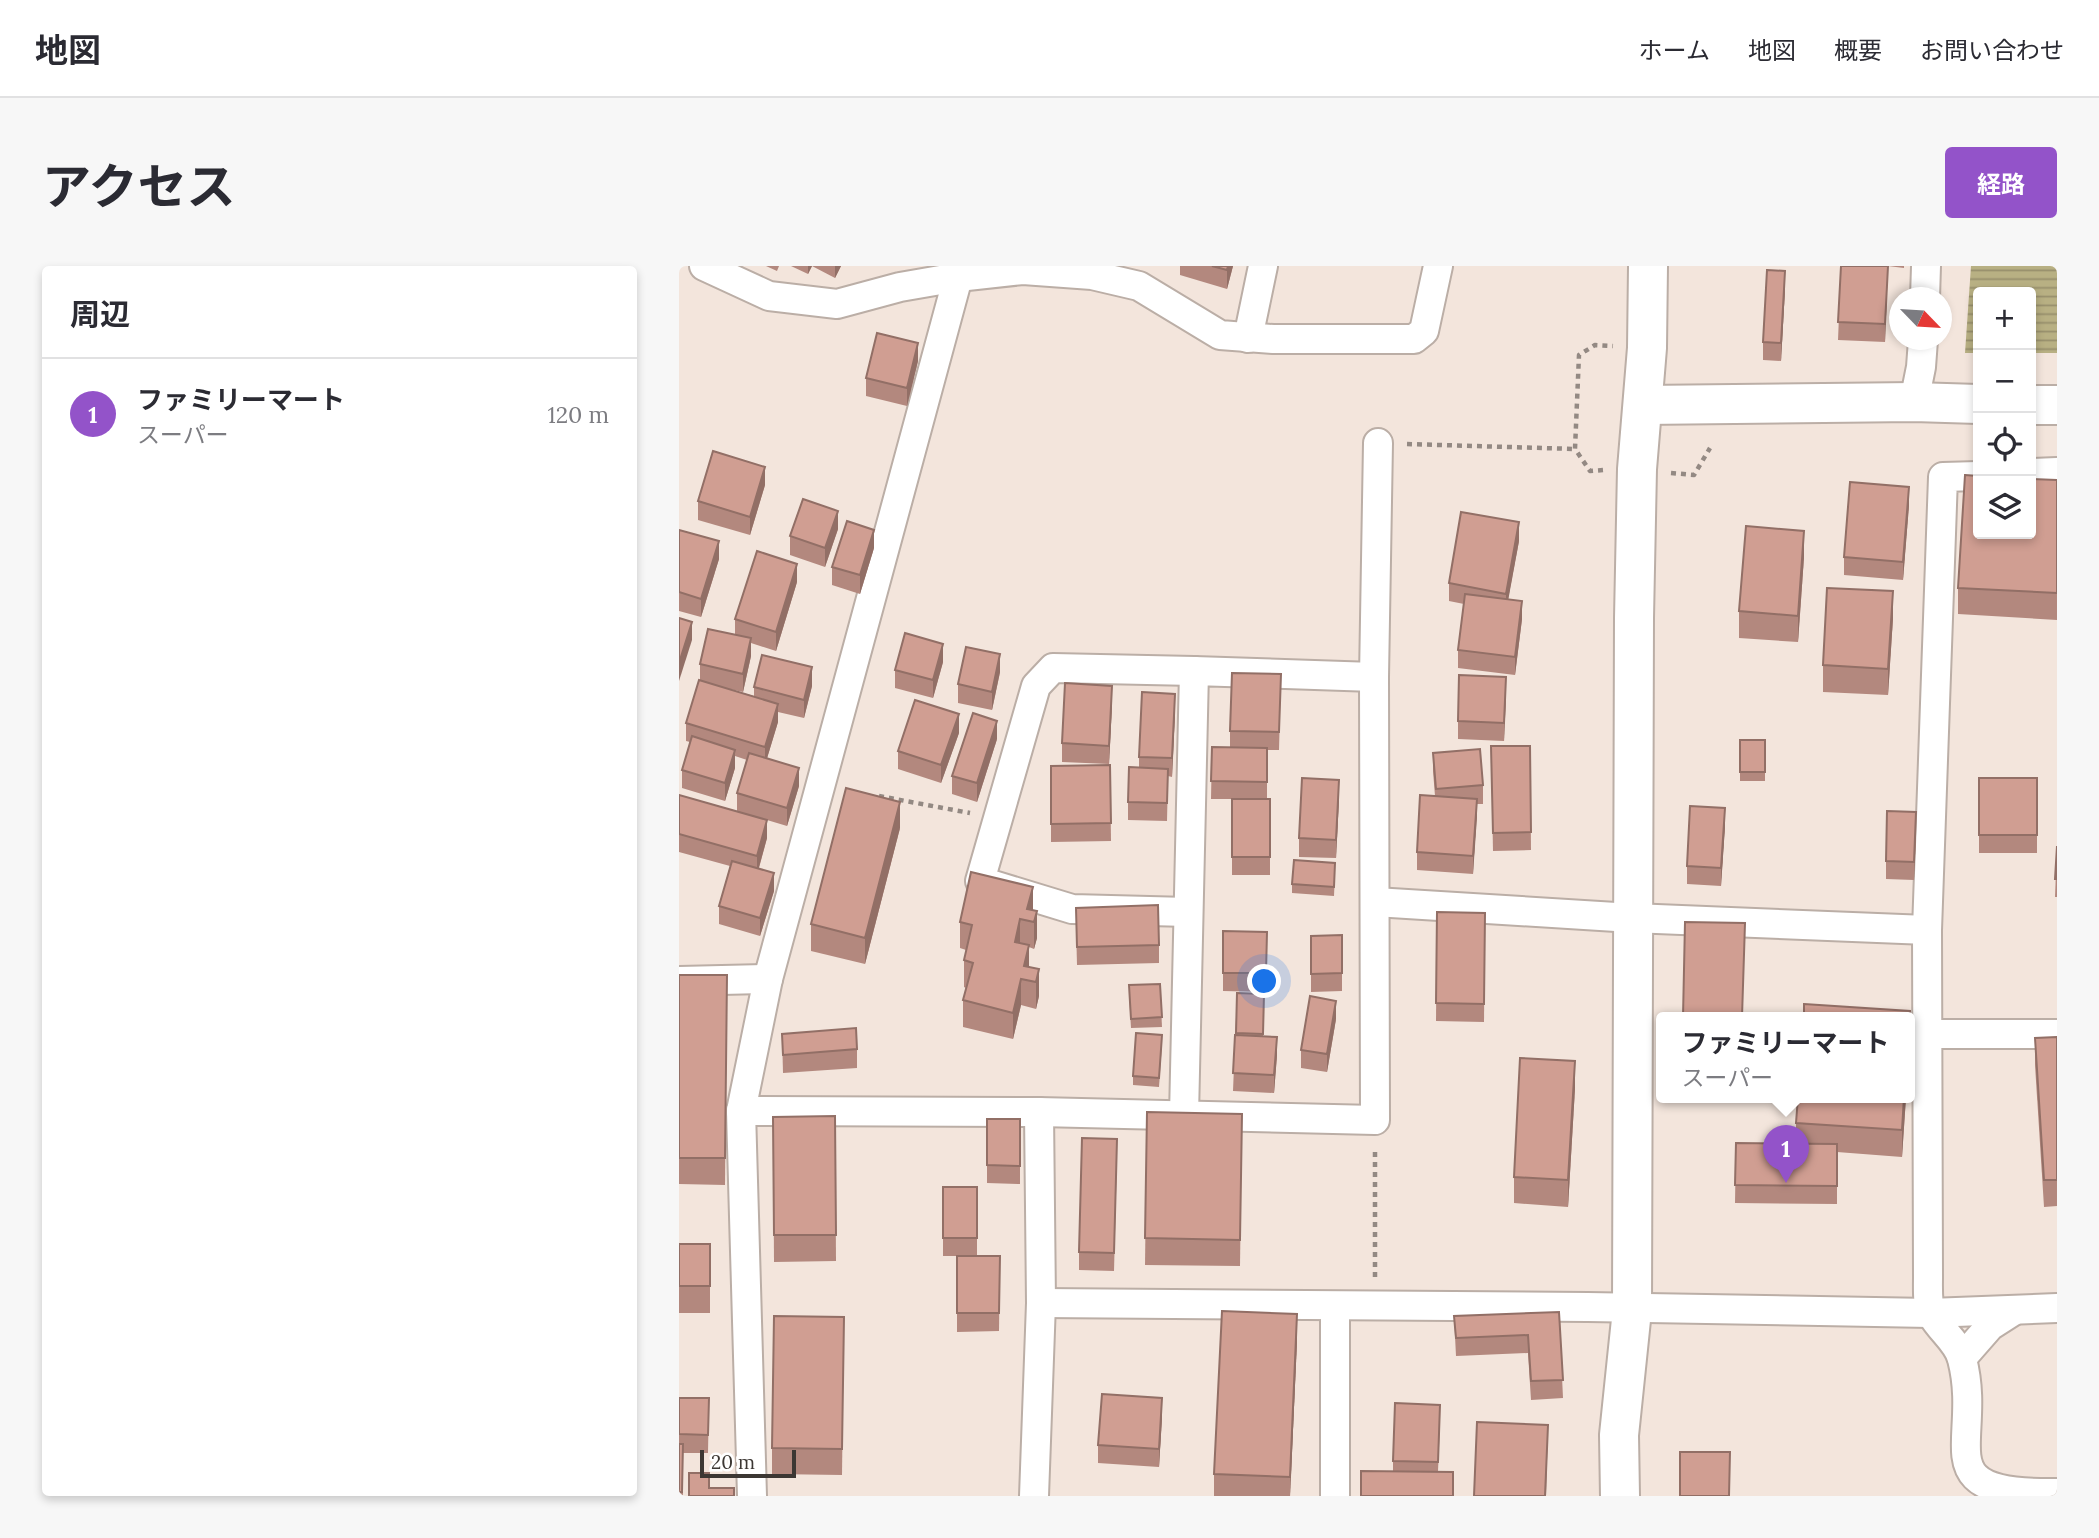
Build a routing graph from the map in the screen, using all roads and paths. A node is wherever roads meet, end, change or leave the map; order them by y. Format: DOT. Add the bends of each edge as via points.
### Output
graph roads {
  1 [pos="704,266"];
  2 [pos="1263,266"];
  3 [pos="1438,266"];
  4 [pos="1648,266"];
  5 [pos="1926,266"];
  6 [pos="958,277"];
  7 [pos="1925,287"];
  8 [pos="1248,338"];
  9 [pos="1922,350"];
  10 [pos="1914,402"];
  11 [pos="1969,404"];
  12 [pos="1643,405"];
  13 [pos="2036,405"];
  14 [pos="2057,405"];
  15 [pos="1378,443"];
  16 [pos="1575,449"];
  17 [pos="2057,472"];
  18 [pos="2036,473"];
  19 [pos="1973,476"];
  20 [pos="1194,671"];
  21 [pos="1374,677"];
  22 [pos="875,796"];
  23 [pos="998,818"];
  24 [pos="1375,902"];
  25 [pos="1188,912"];
  26 [pos="1632,918"];
  27 [pos="1927,930"];
  28 [pos="768,979"];
  29 [pos="679,981"];
  30 [pos="1928,1034"];
  31 [pos="2057,1034"];
  32 [pos="741,1111"];
  33 [pos="1039,1112"];
  34 [pos="1184,1116"];
  35 [pos="1375,1120"];
  36 [pos="1041,1303"];
  37 [pos="1335,1307"];
  38 [pos="1375,1308"];
  39 [pos="2057,1308"];
  40 [pos="1632,1310"];
  41 [pos="2015,1310"];
  42 [pos="1930,1313"];
  43 [pos="1962,1358"];
  44 [pos="2057,1493"];
  45 [pos="752,1496"];
  46 [pos="1034,1496"];
  47 [pos="1335,1496"];
  48 [pos="1620,1496"];
  1 -- 6 [label="street" via="769,296 837,304"];
  2 -- 8 [label="street"];
  3 -- 8 [label="street" via="1424,331 1414,339"];
  4 -- 12 [label="street"];
  5 -- 7 [label="street"];
  6 -- 8 [label="street" via="1023,270 1092,275 1139,286 1220,335"];
  6 -- 28 [label="street"];
  9 -- 10 [label="street"];
  10 -- 11 [label="street"];
  10 -- 12 [label="street"];
  12 -- 26 [label="street" via="1636,483"];
  13 -- 14 [label="street"];
  15 -- 16 [label="path"];
  15 -- 21 [label="street"];
  17 -- 18 [label="street"];
  19 -- 27 [label="street" via="1943,477"];
  20 -- 21 [label="street"];
  20 -- 23 [label="street" via="1053,668 1036,686"];
  20 -- 25 [label="street"];
  21 -- 24 [label="street"];
  22 -- 23 [label="path"];
  23 -- 25 [label="street" via="981,881 1072,909"];
  24 -- 26 [label="street"];
  24 -- 35 [label="street"];
  25 -- 34 [label="street"];
  26 -- 27 [label="street"];
  26 -- 40 [label="street"];
  27 -- 30 [label="street"];
  28 -- 29 [label="street"];
  28 -- 32 [label="street"];
  30 -- 31 [label="street"];
  30 -- 42 [label="street"];
  32 -- 33 [label="street"];
  32 -- 45 [label="street"];
  33 -- 34 [label="street"];
  33 -- 36 [label="street"];
  34 -- 35 [label="street"];
  35 -- 38 [label="path"];
  36 -- 37 [label="street"];
  36 -- 46 [label="street"];
  37 -- 38 [label="street"];
  37 -- 47 [label="street"];
  38 -- 40 [label="street"];
  39 -- 41 [label="street"];
  40 -- 42 [label="street"];
  40 -- 48 [label="street" via="1619,1435"];
  41 -- 42 [label="street"];
  41 -- 43 [label="street" via="1990,1325"];
  42 -- 43 [label="street"];
  43 -- 44 [label="street" via="1965,1451 1970,1472 1989,1488 2016,1494"];
}
